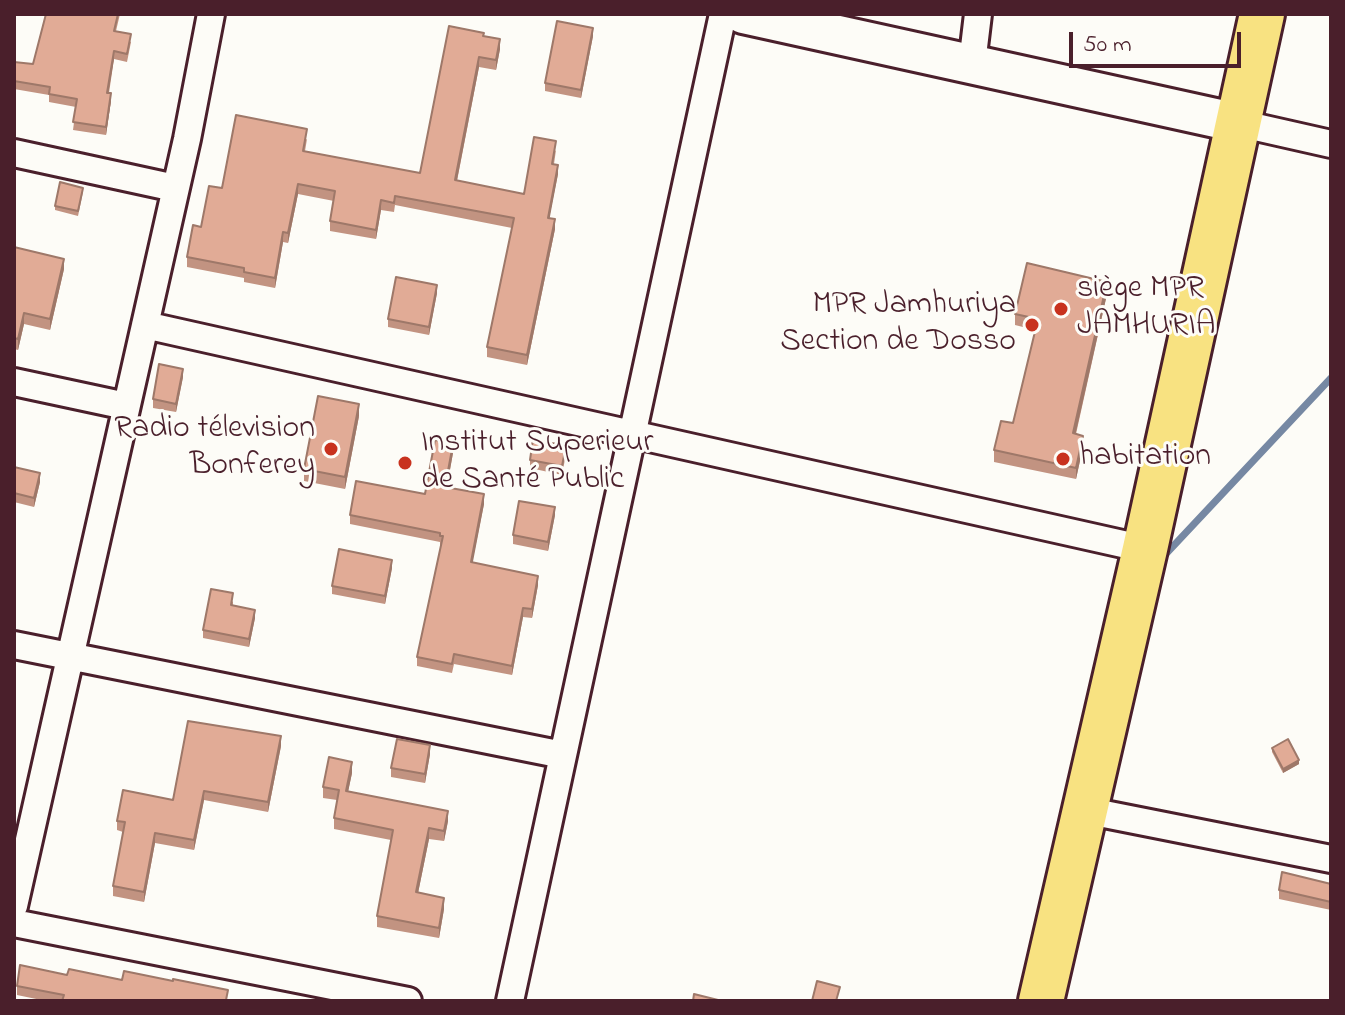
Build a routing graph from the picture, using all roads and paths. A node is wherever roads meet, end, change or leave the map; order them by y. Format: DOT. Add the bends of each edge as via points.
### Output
graph roads {
  1 [pos="211,14"];
  2 [pos="723,14"];
  3 [pos="743,14"];
  4 [pos="978,14"];
  5 [pos="1262,14"];
  6 [pos="972,64"];
  7 [pos="1238,123"];
  8 [pos="1331,144"];
  9 [pos="14,153"];
  10 [pos="175,188"];
  11 [pos="145,325"];
  12 [pos="14,382"];
  13 [pos="126,406"];
  14 [pos="632,435"];
  15 [pos="1145,549"];
  16 [pos="14,645"];
  17 [pos="70,656"];
  18 [pos="563,755"];
  19 [pos="1084,810"];
  20 [pos="1331,859"];
  21 [pos="14,906"];
  22 [pos="14,923"];
  23 [pos="408,1001"];
  24 [pos="510,1001"];
  25 [pos="1041,1001"];
  1 -- 10 [label="street"];
  2 -- 14 [label="street"];
  3 -- 6 [label="main road"];
  4 -- 6 [label="street"];
  5 -- 7 [label="highway"];
  6 -- 7 [label="main road"];
  7 -- 8 [label="street"];
  7 -- 15 [label="highway"];
  9 -- 10 [label="street"];
  10 -- 11 [label="street"];
  11 -- 13 [label="street"];
  11 -- 14 [label="street"];
  12 -- 13 [label="street"];
  13 -- 17 [label="street"];
  14 -- 15 [label="street"];
  14 -- 18 [label="street"];
  15 -- 19 [label="highway"];
  16 -- 17 [label="street"];
  17 -- 18 [label="street"];
  17 -- 21 [label="street"];
  18 -- 24 [label="street"];
  19 -- 20 [label="street"];
  19 -- 25 [label="highway"];
  22 -- 23 [label="street"];
}
